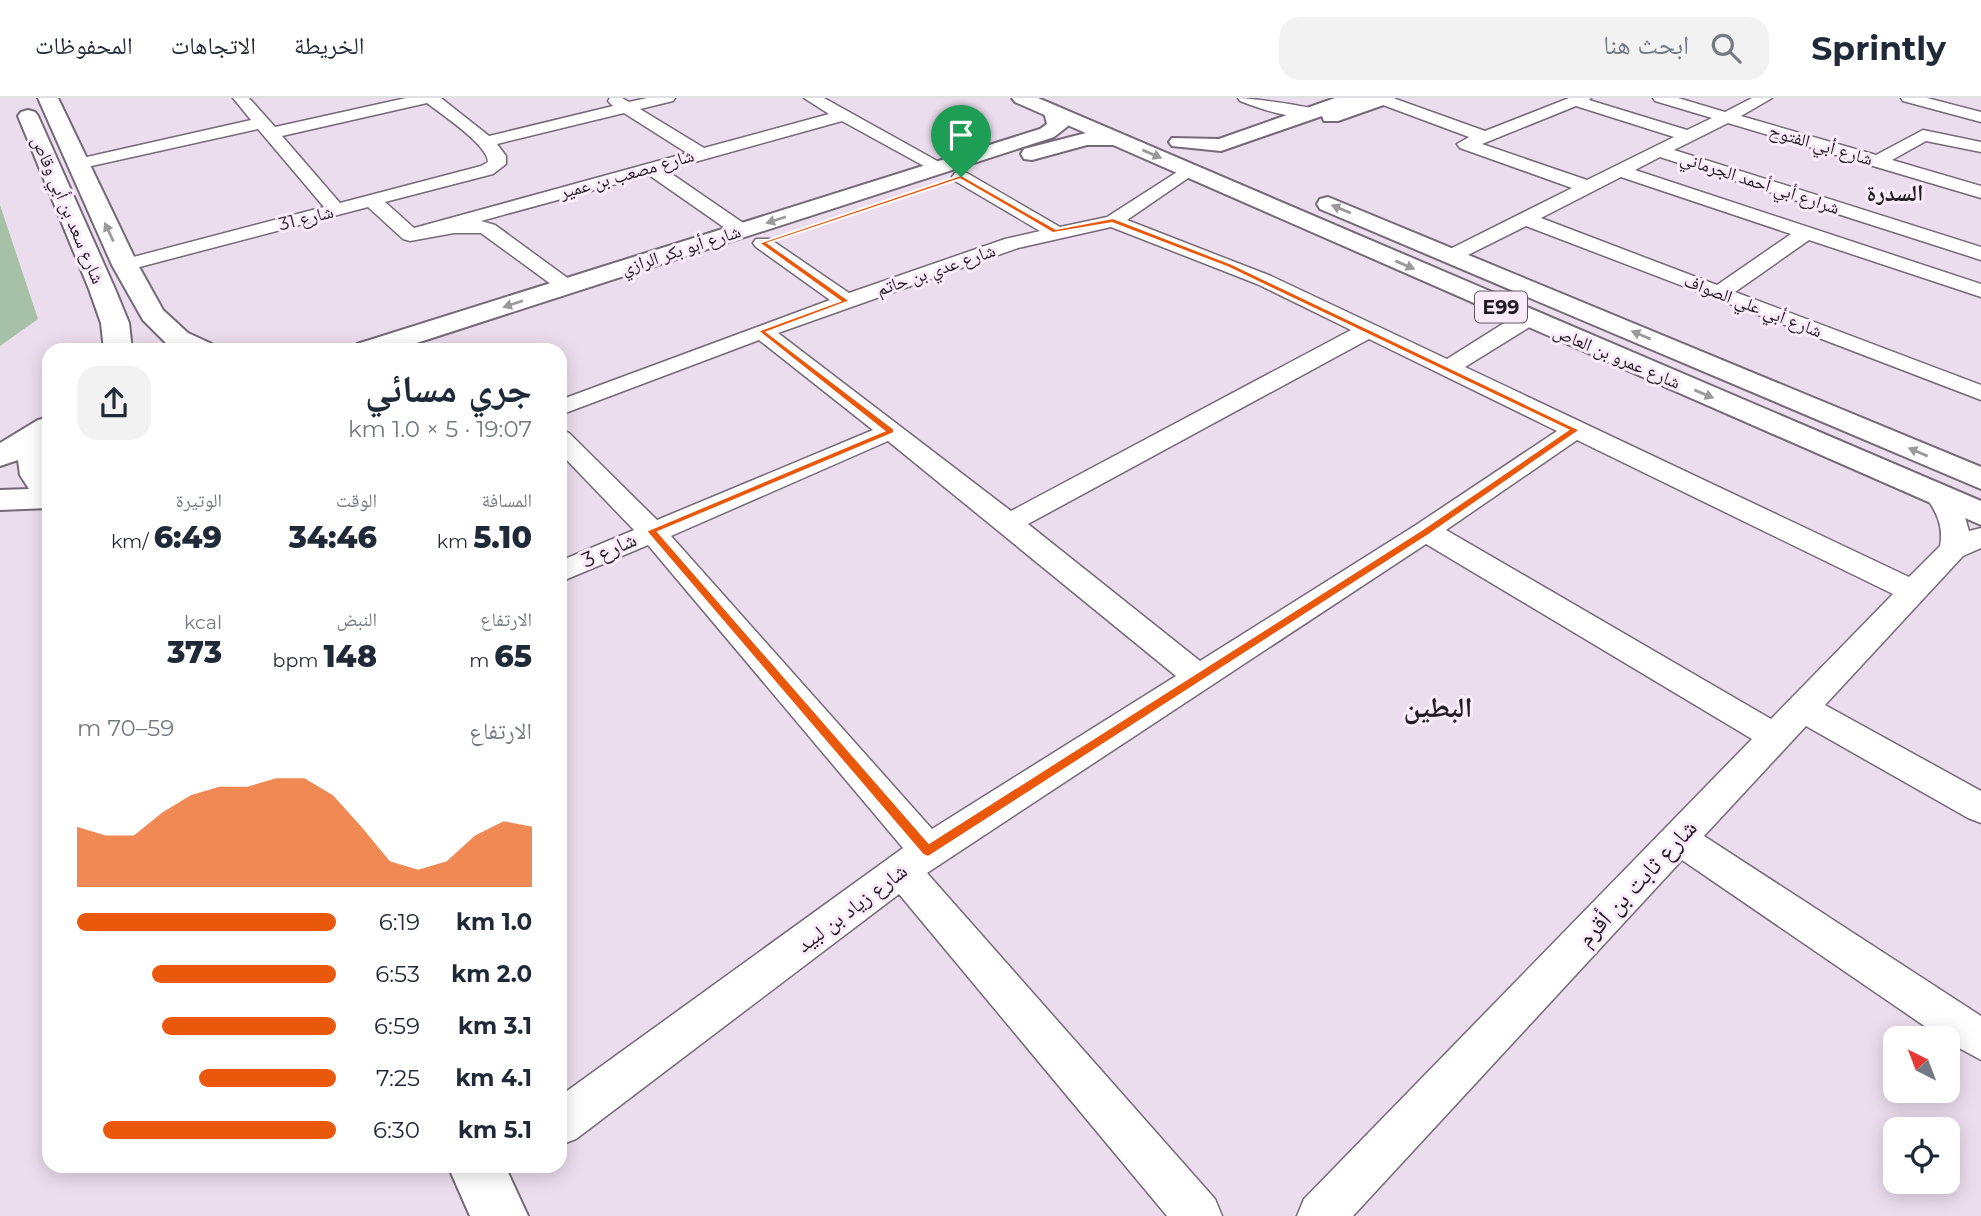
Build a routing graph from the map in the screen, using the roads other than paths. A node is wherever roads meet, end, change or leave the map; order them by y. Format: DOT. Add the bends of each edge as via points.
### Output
graph roads {
  1 [pos="21,98"];
  2 [pos="47,98"];
  3 [pos="241,98"];
  4 [pos="465,98"];
  5 [pos="611,98"];
  6 [pos="667,98"];
  7 [pos="812,98"];
  8 [pos="1022,98"];
  9 [pos="1246,98"];
  10 [pos="1354,98"];
  11 [pos="1661,98"];
  12 [pos="1764,98"];
  13 [pos="1909,98"];
  14 [pos="1383,99"];
  15 [pos="432,100"];
  16 [pos="1579,100"];
  17 [pos="1065,105"];
  18 [pos="627,108"];
  19 [pos="844,116"];
  20 [pos="1281,116"];
  21 [pos="1726,117"];
  22 [pos="1981,117"];
  23 [pos="267,128"];
  24 [pos="1486,136"];
  25 [pos="1689,136"];
  26 [pos="1121,141"];
  27 [pos="486,142"];
  28 [pos="1179,142"];
  29 [pos="1981,148"];
  30 [pos="1659,151"];
  31 [pos="701,154"];
  32 [pos="1241,158"];
  33 [pos="1878,162"];
  34 [pos="78,164"];
  35 [pos="651,168"];
  36 [pos="1188,170"];
  37 [pos="1619,171"];
  38 [pos="950,172"];
  39 [pos="1588,187"];
  40 [pos="1981,192"];
  41 [pos="373,201"];
  42 [pos="337,211"];
  43 [pos="1525,219"];
  44 [pos="1113,220"];
  45 [pos="1382,226"];
  46 [pos="1055,232"];
  47 [pos="1806,233"];
  48 [pos="1333,234"];
  49 [pos="410,235"];
  50 [pos="752,237"];
  51 [pos="1981,254"];
  52 [pos="1452,256"];
  53 [pos="125,265"];
  54 [pos="566,286"];
  55 [pos="1981,292"];
  56 [pos="1719,293"];
  57 [pos="846,301"];
  58 [pos="1528,318"];
  59 [pos="762,331"];
  60 [pos="1367,331"];
  61 [pos="117,337"];
  62 [pos="187,343"];
  63 [pos="389,343"];
  64 [pos="462,343"];
  65 [pos="1447,369"];
  66 [pos="1977,387"];
  67 [pos="567,405"];
  68 [pos="1575,430"];
  69 [pos="891,431"];
  70 [pos="42,432"];
  71 [pos="42,438"];
  72 [pos="567,445"];
  73 [pos="0,457"];
  74 [pos="1981,479"];
  75 [pos="42,485"];
  76 [pos="1938,495"];
  77 [pos="42,498"];
  78 [pos="0,500"];
  79 [pos="1981,513"];
  80 [pos="1009,523"];
  81 [pos="651,531"];
  82 [pos="1426,531"];
  83 [pos="1967,543"];
  84 [pos="567,569"];
  85 [pos="1912,592"];
  86 [pos="1198,676"];
  87 [pos="1801,708"];
  88 [pos="1775,737"];
  89 [pos="1981,808"];
  90 [pos="1679,839"];
  91 [pos="915,861"];
  92 [pos="1981,1040"];
  93 [pos="567,1118"];
  94 [pos="1198,1216"];
  95 [pos="1321,1216"];
  1 -- 61 [label="street, شارع سعد بن أبي وقاص"];
  2 -- 34 [label="street, شارع سعد بن أبي وقاص"];
  3 -- 23 [label="street"];
  4 -- 15 [label="street"];
  5 -- 18 [label="street"];
  6 -- 18 [label="street"];
  7 -- 19 [label="street"];
  8 -- 17 [label="street, شارع عمرو بن العاص / E99"];
  9 -- 20 [label="street"];
  10 -- 20 [label="street" via="1315,112"];
  11 -- 21 [label="street, شارع أبي الفتوح"];
  12 -- 21 [label="street"];
  13 -- 22 [label="street"];
  14 -- 24 [label="street"];
  14 -- 32 [label="street" via="1254,145"];
  15 -- 23 [label="street"];
  15 -- 27 [label="street"];
  16 -- 24 [label="street"];
  16 -- 25 [label="street"];
  17 -- 26 [label="street, شارع عمرو بن العاص / E99"];
  17 -- 28 [label="street, شارع عمرو بن العاص / E99"];
  17 -- 38 [label="street, شارع أبو بكر الرازي" via="1058,126 1047,134"];
  18 -- 27 [label="street"];
  18 -- 31 [label="street"];
  19 -- 31 [label="street, شارع مصعب بن عمير"];
  19 -- 38 [label="street"];
  20 -- 28 [label="street" via="1221,145"];
  21 -- 25 [label="street"];
  21 -- 33 [label="street, شارع أبي الفتوح"];
  23 -- 34 [label="street"];
  23 -- 42 [label="street"];
  24 -- 39 [label="street" via="1466,144"];
  25 -- 30 [label="street"];
  26 -- 36 [label="street, شارع عمرو بن العاص / E99, one-way"];
  26 -- 38 [label="street, شارع أبو بكر الرازي" via="1068,142"];
  27 -- 41 [label="street, شارع 31" via="497,156 497,164 487,170"];
  45 -- 28 [label="street, شارع عمرو بن العاص / E99, one-way"];
  29 -- 33 [label="street" via="1923,135"];
  30 -- 37 [label="street"];
  30 -- 51 [label="street, شرارع أبي أحمد الجرماني"];
  31 -- 35 [label="street, شارع مصعب بن عمير"];
  33 -- 40 [label="street, شارع أبي الفتوح"];
  53 -- 34 [label="street, شارع سعد بن أبي وقاص, one-way"];
  35 -- 49 [label="street, شارع مصعب بن عمير"];
  35 -- 50 [label="street"];
  36 -- 44 [label="street, شارع عدي بن حاتم"];
  36 -- 48 [label="street, شارع عمرو بن العاص / E99"];
  37 -- 39 [label="street"];
  37 -- 47 [label="street"];
  38 -- 46 [label="street"];
  38 -- 50 [label="street, شارع أبو بكر الرازي"];
  39 -- 43 [label="street"];
  41 -- 42 [label="street, شارع 31"];
  41 -- 49 [label="street"];
  42 -- 53 [label="street, شارع 31"];
  43 -- 52 [label="street"];
  43 -- 56 [label="street, شارع أبي علي الصواف"];
  44 -- 46 [label="street, شارع عدي بن حاتم"];
  44 -- 60 [label="street" via="1264,280"];
  45 -- 48 [label="street" via="1384,238 1379,242"];
  45 -- 52 [label="street, شارع عمرو بن العاص / E99"];
  46 -- 57 [label="street, شارع عدي بن حاتم"];
  47 -- 55 [label="street"];
  47 -- 56 [label="street"];
  48 -- 58 [label="street, شارع عمرو بن العاص / E99, one-way"];
  49 -- 54 [label="street" via="488,229"];
  50 -- 54 [label="street, شارع أبو بكر الرازي"];
  50 -- 57 [label="street"];
  50 -- 64 [label="street, شارع أبو بكر الرازي"];
  74 -- 52 [label="street, شارع عمرو بن العاص / E99, one-way"];
  53 -- 62 [label="street, شارع سعد بن أبي وقاص" via="152,314"];
  54 -- 63 [label="street, شارع أبو بكر الرازي, one-way"];
  56 -- 66 [label="street, شارع أبي علي الصواف"];
  57 -- 59 [label="street, شارع عدي بن حاتم"];
  58 -- 65 [label="street"];
  58 -- 76 [label="street, شارع عمرو بن العاص / E99, one-way"];
  59 -- 67 [label="street, شارع عدي بن حاتم"];
  59 -- 69 [label="street"];
  60 -- 65 [label="street"];
  60 -- 80 [label="street"];
  65 -- 68 [label="street"];
  68 -- 82 [label="street, شارع زياد بن لبيد"];
  68 -- 85 [label="street"];
  69 -- 80 [label="street"];
  69 -- 81 [label="street, شارع 3"];
  70 -- 73 [label="street"];
  71 -- 75 [label="street" via="32,458 33,472"];
  72 -- 81 [label="street"];
  76 -- 79 [label="street, شارع عمرو بن العاص / E99"];
  76 -- 83 [label="street, شارع ثابت بن أقرم" via="1955,524 1956,537"];
  77 -- 78 [label="street"];
  80 -- 86 [label="street"];
  81 -- 84 [label="street, شارع 3"];
  81 -- 91 [label="street"];
  82 -- 86 [label="street, شارع زياد بن لبيد"];
  82 -- 88 [label="street"];
  83 -- 85 [label="street, شارع ثابت بن أقرم"];
  85 -- 87 [label="street, شارع ثابت بن أقرم"];
  86 -- 91 [label="street, شارع زياد بن لبيد"];
  87 -- 88 [label="street, شارع ثابت بن أقرم"];
  87 -- 89 [label="street"];
  88 -- 90 [label="street, شارع ثابت بن أقرم"];
  90 -- 92 [label="street"];
  90 -- 95 [label="street, شارع ثابت بن أقرم"];
  91 -- 93 [label="street, شارع زياد بن لبيد"];
  91 -- 94 [label="street"];
}
